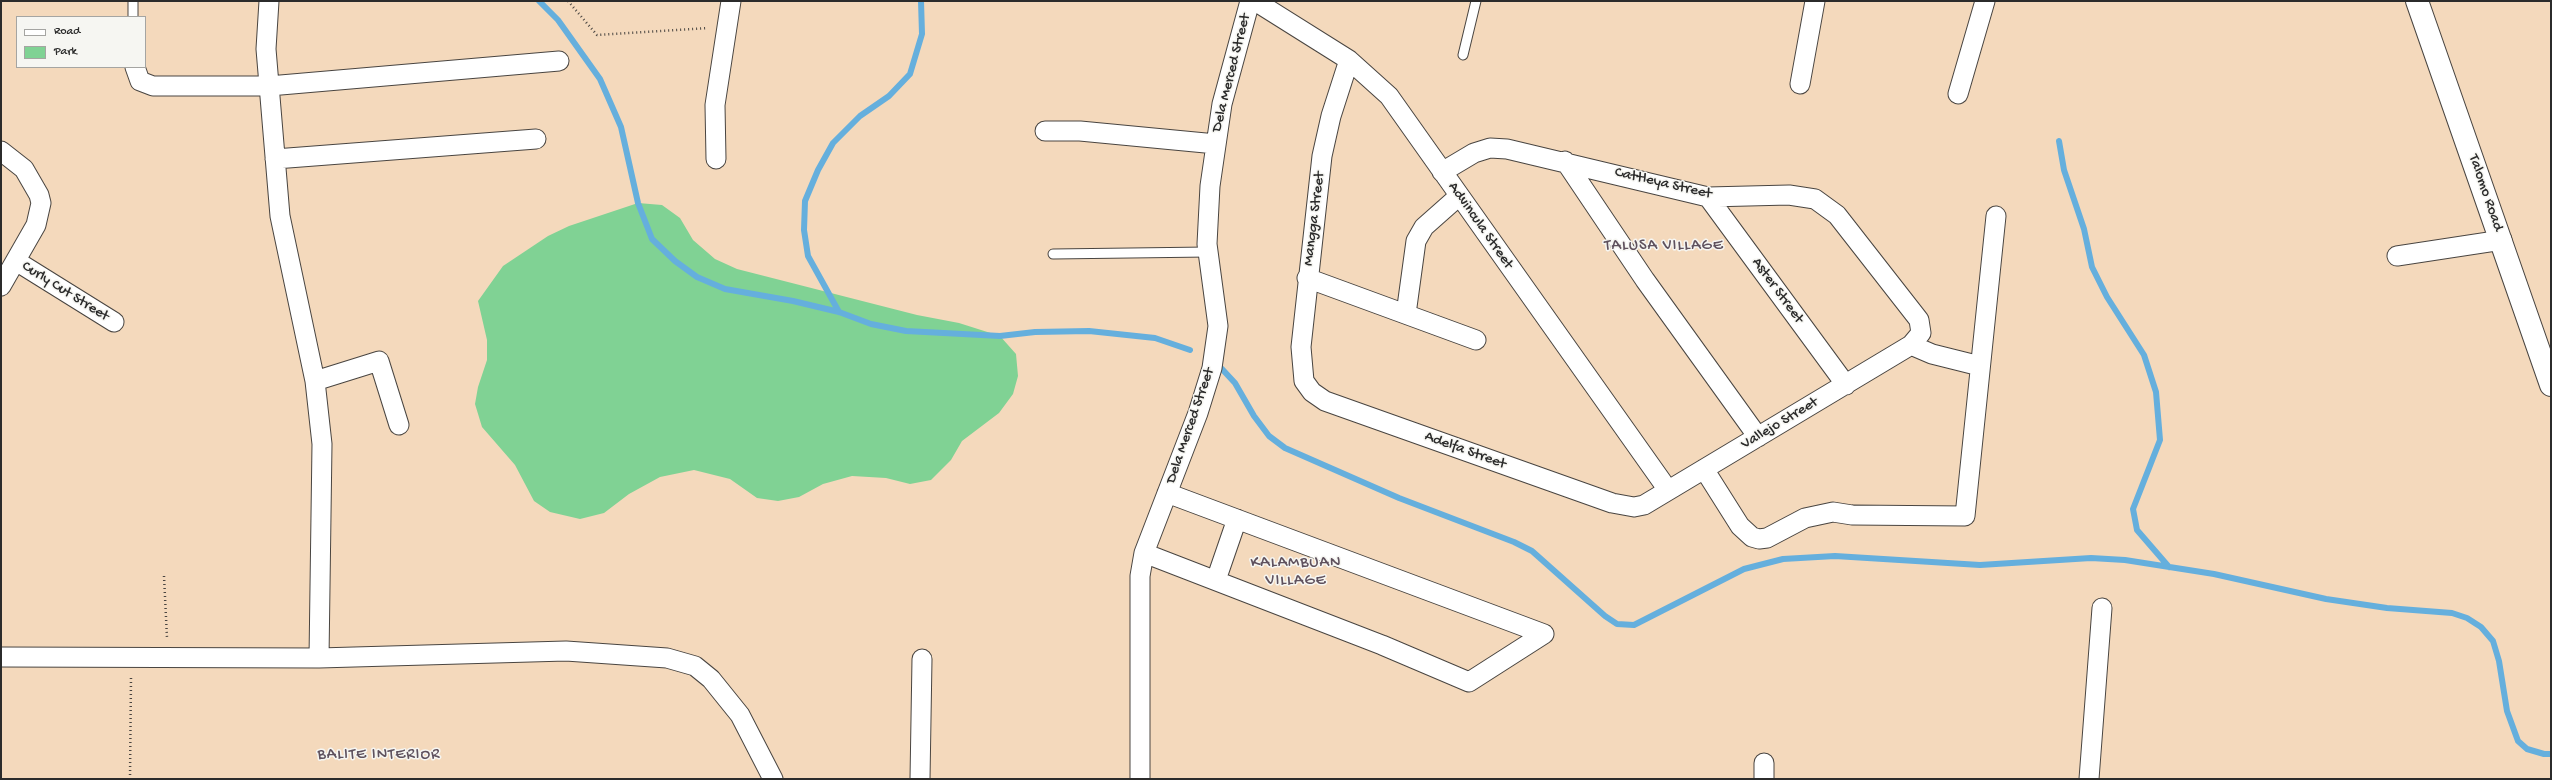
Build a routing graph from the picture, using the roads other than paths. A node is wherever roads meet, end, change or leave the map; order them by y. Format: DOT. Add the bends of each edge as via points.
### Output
graph roads {
  1 [pos="134,1"];
  2 [pos="269,1"];
  3 [pos="731,1"];
  4 [pos="1250,1"];
  5 [pos="1255,1"];
  6 [pos="1476,1"];
  7 [pos="1815,1"];
  8 [pos="1985,1"];
  9 [pos="2417,1"];
  10 [pos="133,16"];
  11 [pos="1463,55"];
  12 [pos="1348,60"];
  13 [pos="559,61"];
  14 [pos="135,68"];
  15 [pos="1800,84"];
  16 [pos="269,86"];
  17 [pos="1958,94"];
  18 [pos="1044,131"];
  19 [pos="536,139"];
  20 [pos="1216,144"];
  21 [pos="1,151"];
  22 [pos="275,159"];
  23 [pos="716,159"];
  24 [pos="1566,161"];
  25 [pos="1442,172"];
  26 [pos="1459,196"];
  27 [pos="1708,197"];
  28 [pos="1996,216"];
  29 [pos="2502,240"];
  30 [pos="1208,252"];
  31 [pos="1053,254"];
  32 [pos="2397,256"];
  33 [pos="16,261"];
  34 [pos="1307,278"];
  35 [pos="1,286"];
  36 [pos="1406,314"];
  37 [pos="114,322"];
  38 [pos="1916,339"];
  39 [pos="1476,340"];
  40 [pos="1980,366"];
  41 [pos="315,381"];
  42 [pos="1304,381"];
  43 [pos="1846,384"];
  44 [pos="2551,385"];
  45 [pos="400,425"];
  46 [pos="1758,437"];
  47 [pos="1704,469"];
  48 [pos="1668,490"];
  49 [pos="1167,493"];
  50 [pos="1634,507"];
  51 [pos="1237,519"];
  52 [pos="1144,552"];
  53 [pos="1216,580"];
  54 [pos="2102,608"];
  55 [pos="1,657"];
  56 [pos="319,658"];
  57 [pos="922,659"];
  58 [pos="773,779"];
  59 [pos="920,779"];
  60 [pos="1140,779"];
  61 [pos="2089,779"];
  1 -- 10 [label="lane"];
  2 -- 16 [label="street" via="266,50"];
  3 -- 23 [label="street" via="715,105"];
  4 -- 20 [label="street, Dela Merced Street" via="1222,104"];
  5 -- 12 [label="street, Advincula Street"];
  6 -- 11 [label="lane"];
  7 -- 15 [label="street"];
  8 -- 17 [label="street"];
  9 -- 29 [label="street, Talomo Road"];
  12 -- 25 [label="street, Advincula Street" via="1389,96"];
  12 -- 34 [label="street, Mangga Street" via="1322,156"];
  13 -- 16 [label="street"];
  14 -- 16 [label="street" via="140,81 153,86"];
  16 -- 22 [label="street"];
  18 -- 20 [label="street" via="1080,131"];
  19 -- 22 [label="street"];
  20 -- 30 [label="street, Dela Merced Street" via="1210,186"];
  21 -- 33 [label="street" via="24,169 41,203 36,225"];
  22 -- 41 [label="street" via="280,216"];
  24 -- 25 [label="street, Cattleya Street" via="1490,148 1474,153"];
  24 -- 27 [label="street, Cattleya Street"];
  24 -- 46 [label="street" via="1645,280"];
  25 -- 26 [label="street, Advincula Street"];
  26 -- 36 [label="street" via="1424,227 1416,241"];
  26 -- 48 [label="street, Advincula Street"];
  27 -- 38 [label="street, Cattleya Street" via="1804,196 1826,205 1838,215 1919,320"];
  27 -- 43 [label="street, Aster Street"];
  28 -- 40 [label="street"];
  29 -- 32 [label="street"];
  29 -- 44 [label="street, Talomo Road"];
  30 -- 31 [label="lane"];
  30 -- 49 [label="street, Dela Merced Street" via="1217,305 1216,346 1206,392"];
  33 -- 35 [label="street"];
  33 -- 37 [label="street, Curly Cut Street"];
  34 -- 36 [label="street"];
  34 -- 42 [label="street, Mangga Street" via="1301,347"];
  36 -- 39 [label="street"];
  38 -- 40 [label="street" via="1932,354"];
  38 -- 43 [label="street, Vallejo Street"];
  40 -- 47 [label="street" via="1965,516 1852,515 1832,512 1805,518 1767,538 1759,539 1752,537 1740,526"];
  41 -- 45 [label="street" via="379,361"];
  41 -- 56 [label="street" via="322,444"];
  42 -- 50 [label="street, Adelfa Street" via="1312,392 1325,401 1612,504"];
  43 -- 46 [label="street, Vallejo Street"];
  46 -- 47 [label="street, Vallejo Street"];
  47 -- 48 [label="street, Vallejo Street"];
  48 -- 50 [label="street, Vallejo Street" via="1644,505"];
  49 -- 51 [label="street"];
  49 -- 52 [label="street, Dela Merced Street"];
  51 -- 53 [label="street"];
  51 -- 53 [label="street" via="1544,634 1469,682"];
  52 -- 53 [label="street"];
  52 -- 60 [label="street, Dela Merced Street" via="1138,597"];
  54 -- 61 [label="street"];
  55 -- 56 [label="street"];
  56 -- 58 [label="street" via="566,652 667,658 695,666 721,690 740,715"];
  57 -- 59 [label="street"];
}
